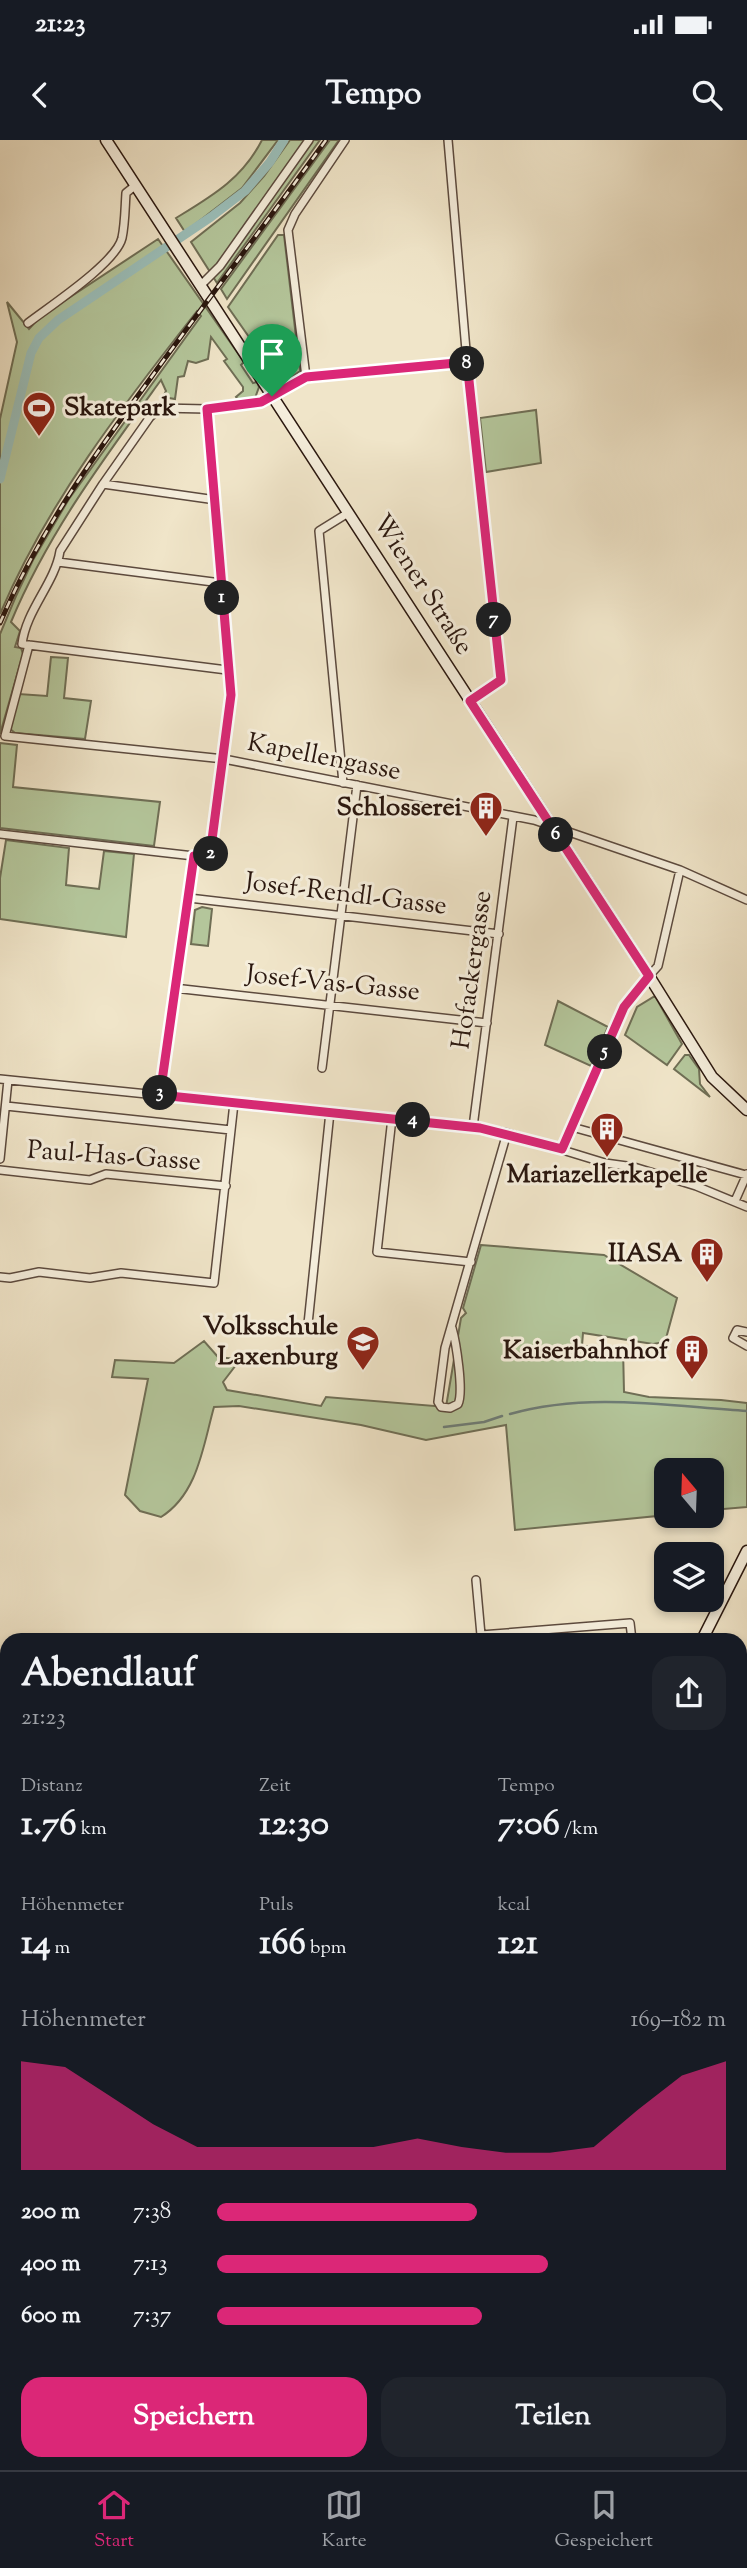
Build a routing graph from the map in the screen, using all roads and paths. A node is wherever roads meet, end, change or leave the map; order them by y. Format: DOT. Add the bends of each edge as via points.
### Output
graph roads {
  1 [pos="106,140"];
  2 [pos="309,140"];
  3 [pos="345,140"];
  4 [pos="448,140"];
  5 [pos="136,185"];
  6 [pos="201,285"];
  7 [pos="28,323"];
  8 [pos="467,362"];
  9 [pos="306,377"];
  10 [pos="272,396"];
  11 [pos="207,409"];
  12 [pos="103,484"];
  13 [pos="216,500"];
  14 [pos="348,513"];
  15 [pos="58,562"];
  16 [pos="221,583"];
  17 [pos="29,645"];
  18 [pos="227,670"];
  19 [pos="470,701"];
  20 [pos="224,759"];
  21 [pos="343,783"];
  22 [pos="356,785"];
  23 [pos="513,817"];
  24 [pos="549,825"];
  25 [pos="0,834"];
  26 [pos="194,856"];
  27 [pos="680,870"];
  28 [pos="189,898"];
  29 [pos="747,900"];
  30 [pos="340,915"];
  31 [pos="499,934"];
  32 [pos="649,976"];
  33 [pos="174,988"];
  34 [pos="330,1004"];
  35 [pos="487,1023"];
  36 [pos="321,1068"];
  37 [pos="4,1079"];
  38 [pos="160,1095"];
  39 [pos="234,1103"];
  40 [pos="6,1106"];
  41 [pos="747,1110"];
  42 [pos="330,1112"];
  43 [pos="392,1118"];
  44 [pos="473,1127"];
  45 [pos="572,1127"];
  46 [pos="231,1130"];
  47 [pos="507,1133"];
  48 [pos="562,1149"];
  49 [pos="0,1159"];
  50 [pos="0,1170"];
  51 [pos="747,1175"];
  52 [pos="226,1186"];
  53 [pos="735,1201"];
  54 [pos="747,1207"];
  55 [pos="471,1262"];
  56 [pos="0,1277"];
  57 [pos="308,1324"];
  58 [pos="452,1328"];
  59 [pos="747,1332"];
  60 [pos="747,1346"];
  61 [pos="747,1552"];
  62 [pos="476,1580"];
  63 [pos="481,1633"];
  64 [pos="506,1633"];
  65 [pos="631,1633"];
  66 [pos="706,1633"];
  1 -- 5 [label="main road, Wiener Straße"];
  2 -- 6 [label="street" via="220,267"];
  3 -- 9 [label="street" via="288,230"];
  4 -- 8 [label="street"];
  5 -- 6 [label="main road, Wiener Straße"];
  5 -- 7 [label="street" via="126,193 122,240 113,254"];
  6 -- 10 [label="main road, Wiener Straße"];
  8 -- 9 [label="street"];
  8 -- 19 [label="street" via="501,680"];
  9 -- 10 [label="street"];
  10 -- 11 [label="street" via="250,404"];
  10 -- 14 [label="main road, Wiener Straße"];
  11 -- 12 [label="street" via="160,408"];
  11 -- 13 [label="street"];
  12 -- 13 [label="street"];
  12 -- 15 [label="street" via="60,551"];
  13 -- 16 [label="street"];
  14 -- 19 [label="main road, Wiener Straße"];
  14 -- 21 [label="street" via="319,531"];
  15 -- 16 [label="street"];
  15 -- 17 [label="street" via="23,635 22,644"];
  16 -- 18 [label="street"];
  17 -- 18 [label="street"];
  17 -- 20 [label="street, Kapellengasse" via="5,736"];
  18 -- 20 [label="street" via="231,695"];
  19 -- 24 [label="main road, Wiener Straße"];
  20 -- 21 [label="street, Kapellengasse"];
  20 -- 26 [label="street" via="210,855"];
  21 -- 22 [label="street, Kapellengasse"];
  22 -- 23 [label="street, Kapellengasse"];
  22 -- 30 [label="street"];
  23 -- 24 [label="street, Kapellengasse"];
  23 -- 31 [label="street, Hofackergasse"];
  24 -- 27 [label="street"];
  24 -- 32 [label="main road, Wiener Straße"];
  25 -- 26 [label="street"];
  26 -- 28 [label="street"];
  27 -- 29 [label="street"];
  27 -- 32 [label="street" via="658,966"];
  28 -- 30 [label="street, Josef-Rendl-Gasse"];
  28 -- 33 [label="street"];
  30 -- 31 [label="street, Josef-Rendl-Gasse"];
  30 -- 34 [label="street"];
  31 -- 35 [label="street, Hofackergasse"];
  32 -- 41 [label="main road, Wiener Straße" via="712,1077"];
  32 -- 45 [label="street" via="624,1007"];
  33 -- 34 [label="street, Josef-Vas-Gasse"];
  33 -- 38 [label="street"];
  34 -- 35 [label="street, Josef-Vas-Gasse"];
  34 -- 36 [label="street"];
  35 -- 44 [label="street, Hofackergasse"];
  37 -- 38 [label="street"];
  37 -- 40 [label="street, Paul-Has-Gasse"];
  38 -- 39 [label="street"];
  39 -- 42 [label="street"];
  39 -- 46 [label="street"];
  40 -- 46 [label="street"];
  40 -- 49 [label="street, Paul-Has-Gasse"];
  42 -- 43 [label="street"];
  42 -- 57 [label="street"];
  43 -- 44 [label="street"];
  43 -- 55 [label="street" via="377,1252"];
  44 -- 47 [label="street"];
  45 -- 48 [label="street"];
  45 -- 51 [label="street"];
  46 -- 52 [label="street"];
  47 -- 48 [label="street"];
  47 -- 55 [label="street"];
  48 -- 53 [label="street"];
  50 -- 52 [label="street, Paul-Has-Gasse" via="90,1180 106,1174"];
  51 -- 53 [label="street"];
  52 -- 56 [label="street" via="214,1283 121,1273 90,1278 40,1272"];
  53 -- 54 [label="street"];
  55 -- 58 [label="street"];
  58 -- 58 [label="street" via="459,1350 461,1397 450,1408 438,1402"];
  59 -- 60 [label="street" via="737,1330 733,1335"];
  61 -- 66 [label="main road"];
  62 -- 63 [label="street"];
  64 -- 65 [label="street" via="630,1623"];
}
